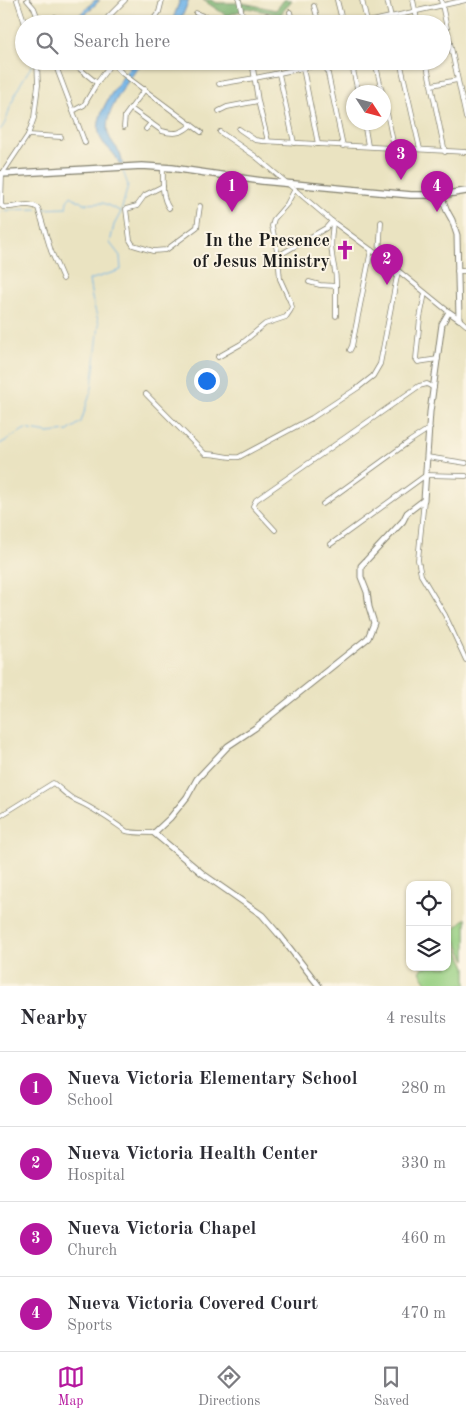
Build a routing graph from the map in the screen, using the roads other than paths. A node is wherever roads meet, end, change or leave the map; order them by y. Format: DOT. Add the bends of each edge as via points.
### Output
graph roads {
  1 [pos="17,0"];
  2 [pos="27,0"];
  3 [pos="125,0"];
  4 [pos="162,0"];
  5 [pos="239,0"];
  6 [pos="337,0"];
  7 [pos="362,0"];
  8 [pos="387,0"];
  9 [pos="413,0"];
  10 [pos="441,0"];
  11 [pos="466,0"];
  12 [pos="442,5"];
  13 [pos="314,6"];
  14 [pos="416,11"];
  15 [pos="290,12"];
  16 [pos="196,13"];
  17 [pos="22,15"];
  18 [pos="37,15"];
  19 [pos="110,15"];
  20 [pos="157,15"];
  21 [pos="201,15"];
  22 [pos="242,15"];
  23 [pos="291,15"];
  24 [pos="316,15"];
  25 [pos="341,15"];
  26 [pos="365,15"];
  27 [pos="391,15"];
  28 [pos="399,15"];
  29 [pos="417,15"];
  30 [pos="444,15"];
  31 [pos="451,50"];
  32 [pos="38,70"];
  33 [pos="57,70"];
  34 [pos="81,70"];
  35 [pos="106,70"];
  36 [pos="119,70"];
  37 [pos="254,70"];
  38 [pos="296,70"];
  39 [pos="304,70"];
  40 [pos="327,70"];
  41 [pos="354,70"];
  42 [pos="378,70"];
  43 [pos="402,70"];
  44 [pos="428,70"];
  45 [pos="279,74"];
  46 [pos="255,78"];
  47 [pos="457,80"];
  48 [pos="97,83"];
  49 [pos="219,84"];
  50 [pos="357,85"];
  51 [pos="381,85"];
  52 [pos="432,86"];
  53 [pos="145,90"];
  54 [pos="258,101"];
  55 [pos="130,108"];
  56 [pos="73,111"];
  57 [pos="219,111"];
  58 [pos="466,118"];
  59 [pos="151,123"];
  60 [pos="192,124"];
  61 [pos="124,127"];
  62 [pos="146,129"];
  63 [pos="239,129"];
  64 [pos="365,130"];
  65 [pos="391,130"];
  66 [pos="201,132"];
  67 [pos="220,132"];
  68 [pos="28,135"];
  69 [pos="61,137"];
  70 [pos="268,141"];
  71 [pos="85,143"];
  72 [pos="294,143"];
  73 [pos="318,144"];
  74 [pos="343,146"];
  75 [pos="368,146"];
  76 [pos="394,147"];
  77 [pos="420,149"];
  78 [pos="445,152"];
  79 [pos="466,152"];
  80 [pos="163,167"];
  81 [pos="1,174"];
  82 [pos="286,182"];
  83 [pos="163,186"];
  84 [pos="294,189"];
  85 [pos="466,191"];
  86 [pos="441,195"];
  87 [pos="200,206"];
  88 [pos="169,208"];
  89 [pos="333,221"];
  90 [pos="381,222"];
  91 [pos="371,250"];
  92 [pos="379,255"];
  93 [pos="278,256"];
  94 [pos="398,271"];
  95 [pos="457,271"];
  96 [pos="466,271"];
  97 [pos="63,279"];
  98 [pos="309,282"];
  99 [pos="336,286"];
  100 [pos="425,293"];
  101 [pos="449,312"];
  102 [pos="336,316"];
  103 [pos="459,319"];
  104 [pos="466,325"];
  105 [pos="350,350"];
  106 [pos="218,357"];
  107 [pos="438,359"];
  108 [pos="434,388"];
  109 [pos="146,394"];
  110 [pos="430,428"];
  111 [pos="427,458"];
  112 [pos="466,463"];
  113 [pos="426,475"];
  114 [pos="466,476"];
  115 [pos="424,500"];
  116 [pos="323,504"];
  117 [pos="275,530"];
  118 [pos="331,544"];
  119 [pos="466,660"];
  120 [pos="0,816"];
  121 [pos="154,833"];
  122 [pos="319,986"];
  1 -- 17 [label="street"];
  2 -- 18 [label="street"];
  3 -- 19 [label="street"];
  4 -- 20 [label="street"];
  5 -- 22 [label="street"];
  6 -- 25 [label="street"];
  7 -- 26 [label="street"];
  8 -- 27 [label="street"];
  9 -- 14 [label="street"];
  10 -- 12 [label="street"];
  11 -- 12 [label="street"];
  12 -- 14 [label="street"];
  12 -- 30 [label="street"];
  13 -- 24 [label="street"];
  14 -- 28 [label="street"];
  14 -- 29 [label="street"];
  15 -- 23 [label="street"];
  16 -- 21 [label="street"];
  31 -- 47 [label="street"];
  32 -- 68 [label="street" via="38,97"];
  33 -- 56 [label="street"];
  34 -- 48 [label="street"];
  35 -- 48 [label="street"];
  36 -- 53 [label="street"];
  37 -- 46 [label="street"];
  38 -- 45 [label="street"];
  39 -- 73 [label="street"];
  40 -- 74 [label="street"];
  41 -- 50 [label="street"];
  42 -- 51 [label="street"];
  43 -- 77 [label="street"];
  44 -- 52 [label="street"];
  45 -- 46 [label="street"];
  45 -- 72 [label="street"];
  46 -- 49 [label="street"];
  46 -- 54 [label="street"];
  47 -- 52 [label="street"];
  47 -- 58 [label="street"];
  48 -- 56 [label="street" via="84,105"];
  52 -- 78 [label="street"];
  53 -- 55 [label="street"];
  53 -- 60 [label="street"];
  54 -- 57 [label="street" via="227,106"];
  54 -- 70 [label="street"];
  55 -- 59 [label="street"];
  55 -- 61 [label="street"];
  56 -- 71 [label="street"];
  59 -- 60 [label="street" via="171,133 184,131"];
  59 -- 62 [label="street"];
  60 -- 66 [label="street"];
  63 -- 70 [label="street" via="255,140"];
  64 -- 75 [label="street"];
  65 -- 76 [label="street"];
  67 -- 82 [label="street"];
  68 -- 69 [label="street"];
  68 -- 81 [label="street"];
  70 -- 72 [label="street"];
  72 -- 73 [label="street"];
  73 -- 74 [label="street"];
  74 -- 75 [label="street"];
  75 -- 76 [label="street"];
  76 -- 77 [label="street"];
  77 -- 78 [label="street"];
  78 -- 79 [label="street"];
  80 -- 81 [label="main road"];
  80 -- 82 [label="main road"];
  80 -- 83 [label="street"];
  81 -- 97 [label="street" via="2,207 31,204 38,208"];
  82 -- 84 [label="street"];
  82 -- 86 [label="main road" via="410,196"];
  83 -- 87 [label="street" via="144,195 138,206 126,209 133,245 153,251 166,250 198,227"];
  83 -- 88 [label="street"];
  84 -- 89 [label="street"];
  84 -- 93 [label="street" via="273,221"];
  85 -- 86 [label="main road"];
  86 -- 95 [label="street" via="456,231"];
  89 -- 91 [label="street"];
  89 -- 93 [label="street"];
  89 -- 99 [label="street" via="331,242"];
  90 -- 92 [label="street"];
  91 -- 92 [label="street"];
  91 -- 105 [label="street"];
  92 -- 94 [label="street"];
  93 -- 106 [label="street" via="280,279 292,307 290,311 286,317 265,324 241,344"];
  94 -- 100 [label="street"];
  94 -- 109 [label="street" via="380,364 373,376 312,418 239,457 205,454"];
  95 -- 96 [label="street"];
  95 -- 103 [label="street"];
  98 -- 99 [label="street"];
  99 -- 102 [label="street"];
  100 -- 101 [label="street"];
  100 -- 107 [label="street" via="416,359 418,362"];
  101 -- 103 [label="street"];
  101 -- 107 [label="street" via="442,324"];
  103 -- 104 [label="street"];
  107 -- 108 [label="street"];
  108 -- 110 [label="street"];
  108 -- 117 [label="street" via="427,384 419,386 256,500 253,506"];
  110 -- 111 [label="street"];
  110 -- 116 [label="street"];
  111 -- 112 [label="street"];
  111 -- 113 [label="street"];
  113 -- 114 [label="street"];
  113 -- 115 [label="street"];
  113 -- 118 [label="street"];
  115 -- 119 [label="street" via="418,560 421,575"];
  115 -- 121 [label="street" via="407,513 362,566 361,577 368,592 374,622 368,638 228,746"];
  120 -- 121 [label="street" via="53,783 130,833"];
  121 -- 122 [label="street" via="203,874 262,916"];
}
